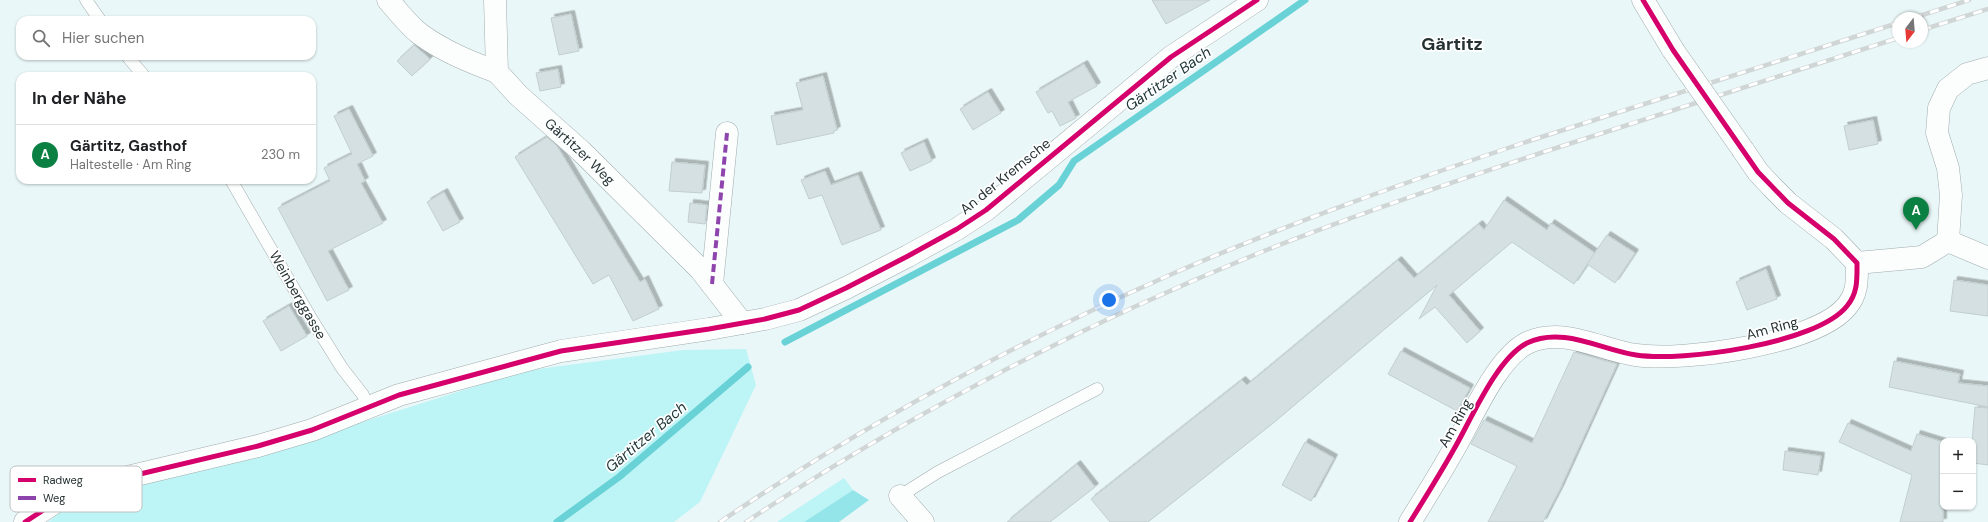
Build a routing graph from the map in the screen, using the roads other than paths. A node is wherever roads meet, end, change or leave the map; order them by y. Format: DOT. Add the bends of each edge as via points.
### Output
graph roads {
  1 [pos="86,0"];
  2 [pos="388,0"];
  3 [pos="495,0"];
  4 [pos="1257,0"];
  5 [pos="1642,0"];
  6 [pos="97,16"];
  7 [pos="130,60"];
  8 [pos="1988,68"];
  9 [pos="141,72"];
  10 [pos="497,72"];
  11 [pos="727,133"];
  12 [pos="233,184"];
  13 [pos="1948,241"];
  14 [pos="1988,258"];
  15 [pos="1857,263"];
  16 [pos="712,284"];
  17 [pos="742,323"];
  18 [pos="1097,389"];
  19 [pos="368,407"];
  20 [pos="142,474"];
  21 [pos="900,496"];
  22 [pos="40,512"];
  23 [pos="25,522"];
  24 [pos="923,522"];
  25 [pos="1410,522"];
  1 -- 6 [label="lane"];
  2 -- 10 [label="street" via="419,33 447,51"];
  3 -- 10 [label="street"];
  4 -- 17 [label="street, An der Kremsche" via="1171,57 986,210 958,229 799,310"];
  5 -- 15 [label="street, bridge" via="1673,50 1758,172 1777,193 1834,239"];
  7 -- 9 [label="lane"];
  8 -- 13 [label="street" via="1967,74 1948,89 1939,108 1937,133 1948,168 1951,195"];
  10 -- 16 [label="street, Gärtitzer Weg" via="518,95 581,151 647,216"];
  11 -- 16 [label="street"];
  12 -- 19 [label="lane, Weinberggasse" via="312,320 342,368 363,395"];
  13 -- 14 [label="street"];
  13 -- 15 [label="street" via="1922,257"];
  15 -- 25 [label="street, Am Ring" via="1857,290 1847,307 1831,319 1774,342 1669,357 1636,355 1575,338 1547,338 1527,344 1511,356 1496,374"];
  16 -- 17 [label="street, Gärtitzer Weg"];
  17 -- 19 [label="street, An der Kremsche" via="561,351 399,395"];
  18 -- 21 [label="lane" via="938,472"];
  19 -- 20 [label="street, An der Kremsche" via="312,430 258,446"];
  21 -- 24 [label="street"];
  22 -- 23 [label="street, An der Kremsche"];
}
